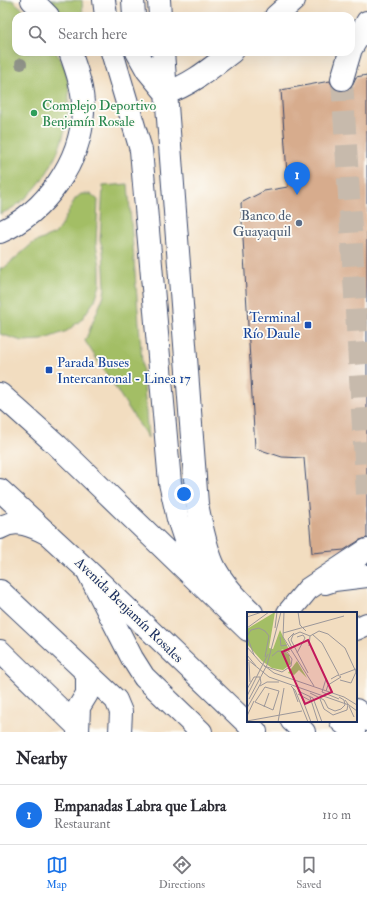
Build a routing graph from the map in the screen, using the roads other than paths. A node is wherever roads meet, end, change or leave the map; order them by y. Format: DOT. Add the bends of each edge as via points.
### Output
graph roads {
  1 [pos="32,0"];
  2 [pos="104,0"];
  3 [pos="133,0"];
  4 [pos="159,0"];
  5 [pos="294,0"];
  6 [pos="44,12"];
  7 [pos="106,12"];
  8 [pos="134,12"];
  9 [pos="160,12"];
  10 [pos="280,12"];
  11 [pos="367,22"];
  12 [pos="355,42"];
  13 [pos="71,56"];
  14 [pos="113,56"];
  15 [pos="139,56"];
  16 [pos="163,56"];
  17 [pos="227,56"];
  18 [pos="349,56"];
  19 [pos="342,79"];
  20 [pos="166,93"];
  21 [pos="0,232"];
  22 [pos="0,394"];
  23 [pos="0,490"];
  24 [pos="0,528"];
  25 [pos="49,534"];
  26 [pos="367,550"];
  27 [pos="87,570"];
  28 [pos="367,576"];
  29 [pos="308,589"];
  30 [pos="0,591"];
  31 [pos="213,595"];
  32 [pos="251,612"];
  33 [pos="289,612"];
  34 [pos="367,624"];
  35 [pos="247,629"];
  36 [pos="357,629"];
  37 [pos="0,651"];
  38 [pos="87,673"];
  39 [pos="357,711"];
  40 [pos="367,720"];
  41 [pos="293,722"];
  42 [pos="342,722"];
  43 [pos="342,722"];
  44 [pos="189,724"];
  45 [pos="78,729"];
  46 [pos="120,732"];
  47 [pos="201,732"];
  48 [pos="256,732"];
  49 [pos="304,732"];
  50 [pos="350,732"];
  51 [pos="354,732"];
  1 -- 6 [label="main road"];
  2 -- 7 [label="main road"];
  3 -- 8 [label="main road"];
  4 -- 9 [label="main road"];
  5 -- 10 [label="main road"];
  11 -- 12 [label="main road"];
  13 -- 21 [label="main road" via="81,88 83,111 80,134 72,156 44,201 26,217"];
  14 -- 31 [label="main road" via="141,150 170,483 189,552"];
  15 -- 20 [label="main road"];
  16 -- 20 [label="main road"];
  17 -- 20 [label="main road" via="204,73 176,90"];
  18 -- 19 [label="main road"];
  20 -- 32 [label="main road" via="197,504 202,532 213,565"];
  22 -- 31 [label="main road"];
  23 -- 25 [label="main road, Avenida Benjamín Rosales"];
  24 -- 25 [label="main road" via="16,523 26,524"];
  25 -- 27 [label="main road, Avenida Benjamín Rosales"];
  26 -- 29 [label="main road"];
  27 -- 44 [label="main road" via="144,677"];
  27 -- 48 [label="main road, Avenida Benjamín Rosales"];
  28 -- 29 [label="main road" via="334,580"];
  29 -- 33 [label="main road"];
  30 -- 38 [label="main road"];
  31 -- 35 [label="main road"];
  34 -- 36 [label="main road"];
  37 -- 45 [label="main road"];
  38 -- 45 [label="main road" via="87,694 79,707"];
  38 -- 46 [label="main road" via="120,705"];
  39 -- 40 [label="main road"];
  41 -- 49 [label="main road"];
  42 -- 50 [label="main road"];
  43 -- 51 [label="main road"];
  44 -- 47 [label="main road"];
}
